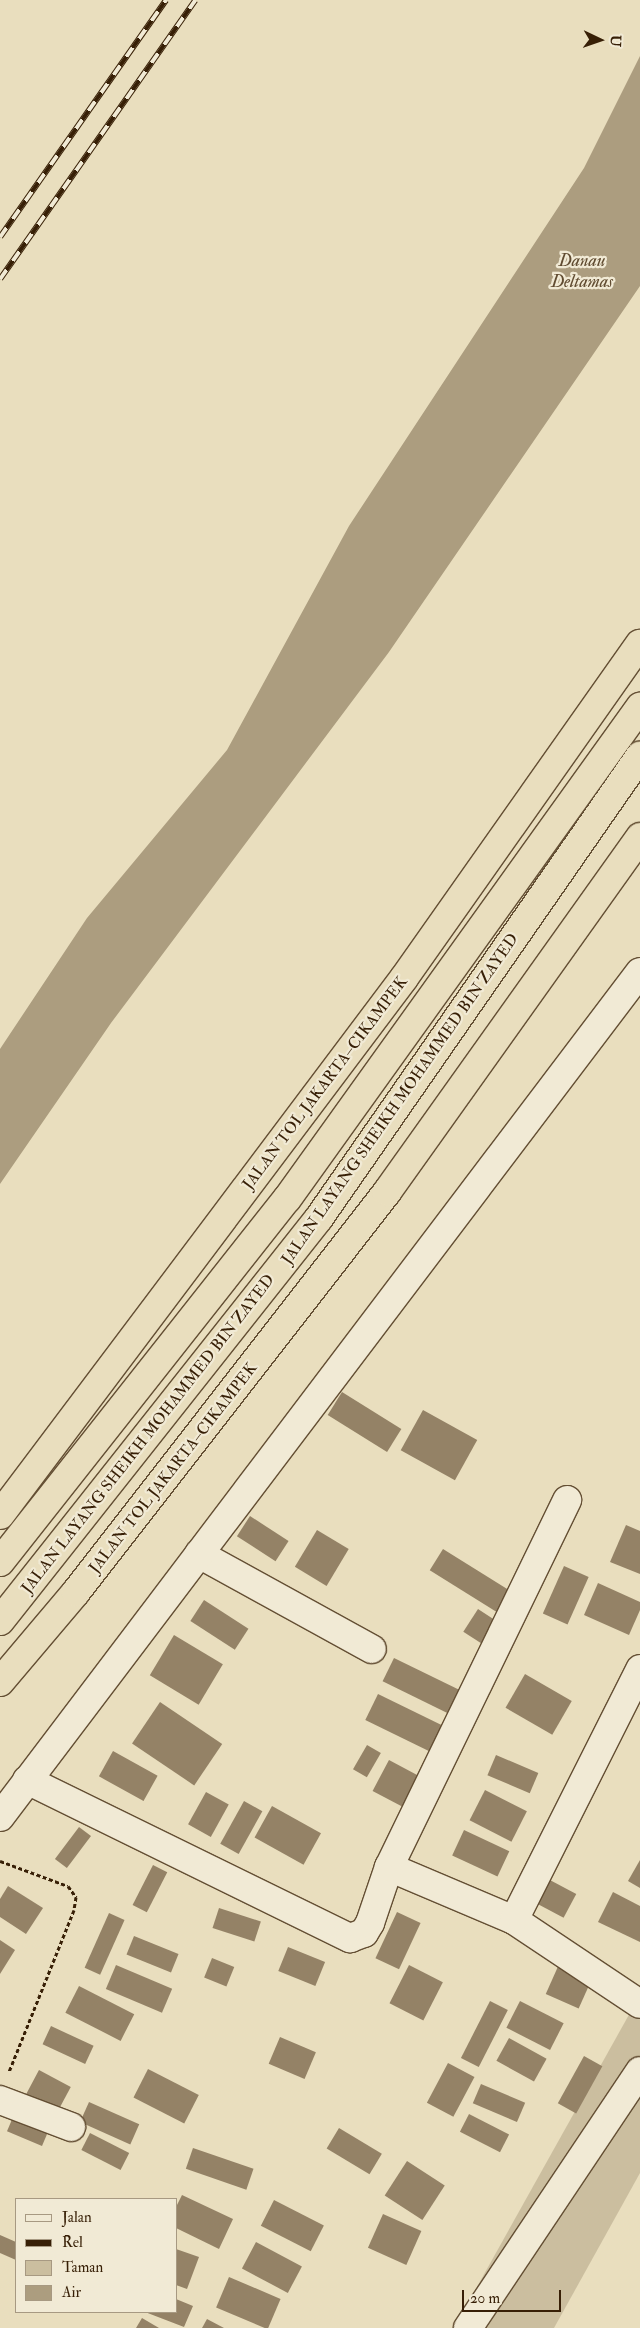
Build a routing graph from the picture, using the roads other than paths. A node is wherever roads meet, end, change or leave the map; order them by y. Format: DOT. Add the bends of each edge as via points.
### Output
graph roads {
  1 [pos="640,644"];
  2 [pos="640,707"];
  3 [pos="640,756"];
  4 [pos="640,837"];
  5 [pos="640,972"];
  6 [pos="567,1500"];
  7 [pos="0,1515"];
  8 [pos="199,1554"];
  9 [pos="0,1562"];
  10 [pos="0,1622"];
  11 [pos="372,1650"];
  12 [pos="640,1669"];
  13 [pos="0,1682"];
  14 [pos="27,1780"];
  15 [pos="0,1817"];
  16 [pos="389,1867"];
  17 [pos="514,1920"];
  18 [pos="640,2004"];
  19 [pos="640,2071"];
  20 [pos="4,2089"];
  21 [pos="71,2127"];
  22 [pos="468,2328"];
  1 -- 7 [label="highway, JALAN TOL JAKARTA–CIKAMPEK" via="404,978"];
  2 -- 9 [label="highway, JALAN LAYANG SHEIKH MOHAMMED BIN ZAYED" via="287,1199"];
  3 -- 10 [label="highway, JALAN LAYANG SHEIKH MOHAMMED BIN ZAYED" via="319,1218"];
  4 -- 13 [label="highway, JALAN TOL JAKARTA–CIKAMPEK" via="387,1192 76,1592"];
  5 -- 8 [label="street"];
  6 -- 16 [label="street"];
  8 -- 11 [label="street"];
  8 -- 14 [label="street"];
  12 -- 17 [label="street"];
  14 -- 15 [label="street"];
  14 -- 16 [label="street" via="350,1938 364,1934"];
  16 -- 17 [label="street"];
  17 -- 18 [label="street"];
  19 -- 22 [label="street"];
  20 -- 21 [label="street"];
}
